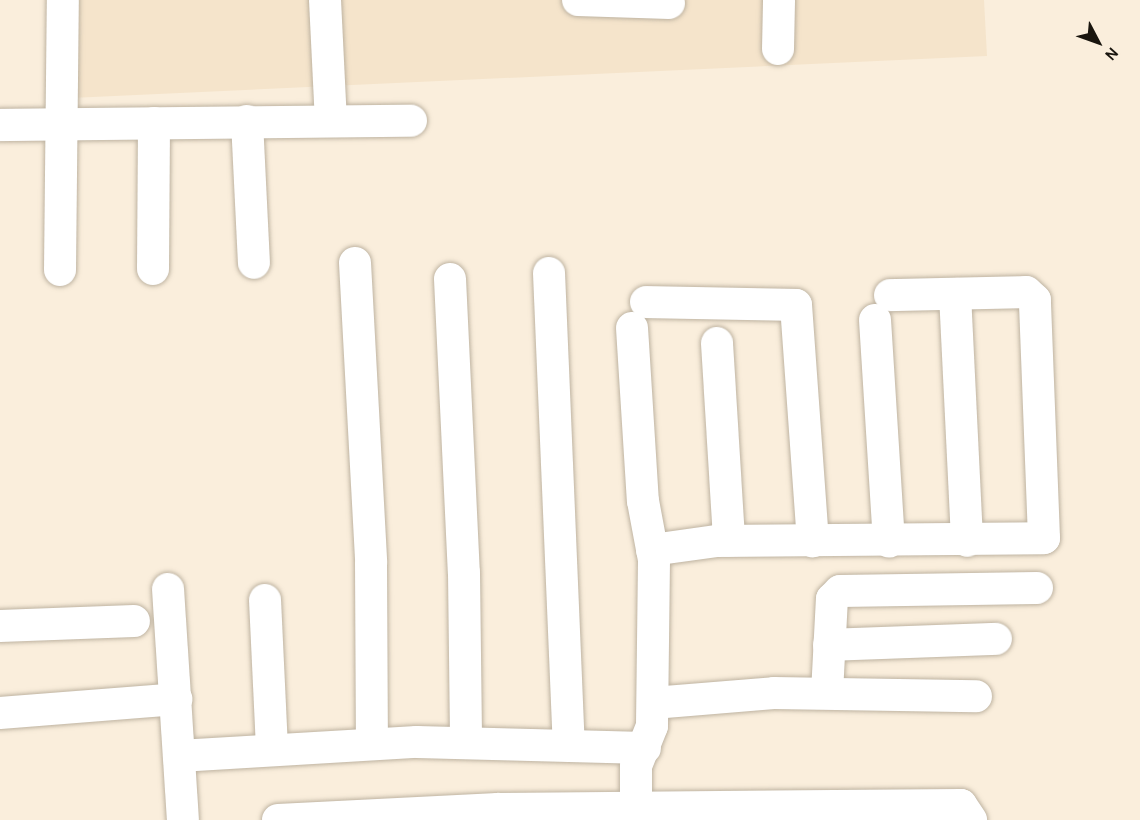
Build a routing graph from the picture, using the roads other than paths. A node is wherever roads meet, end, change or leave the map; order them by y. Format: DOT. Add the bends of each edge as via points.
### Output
graph roads {
  1 [pos="63,0"];
  2 [pos="325,0"];
  3 [pos="578,0"];
  4 [pos="778,0"];
  5 [pos="634,2"];
  6 [pos="669,3"];
  7 [pos="778,49"];
  8 [pos="247,121"];
  9 [pos="331,121"];
  10 [pos="411,121"];
  11 [pos="154,123"];
  12 [pos="0,125"];
  13 [pos="58,125"];
  14 [pos="254,263"];
  15 [pos="355,263"];
  16 [pos="153,268"];
  17 [pos="60,270"];
  18 [pos="549,273"];
  19 [pos="450,279"];
  20 [pos="955,294"];
  21 [pos="717,343"];
  22 [pos="729,541"];
  23 [pos="813,541"];
  24 [pos="967,541"];
  25 [pos="889,542"];
  26 [pos="652,550"];
  27 [pos="1037,588"];
  28 [pos="168,589"];
  29 [pos="265,600"];
  30 [pos="134,621"];
  31 [pos="0,626"];
  32 [pos="996,639"];
  33 [pos="830,645"];
  34 [pos="827,693"];
  35 [pos="976,696"];
  36 [pos="176,699"];
  37 [pos="653,703"];
  38 [pos="0,713"];
  39 [pos="466,743"];
  40 [pos="372,744"];
  41 [pos="569,746"];
  42 [pos="645,748"];
  43 [pos="272,749"];
  44 [pos="179,756"];
  45 [pos="636,813"];
  46 [pos="722,813"];
  47 [pos="803,813"];
  48 [pos="882,813"];
  49 [pos="183,820"];
  50 [pos="278,820"];
  51 [pos="971,820"];
  1 -- 13 [label="street" via="65,63"];
  2 -- 9 [label="street"];
  3 -- 5 [label="street"];
  4 -- 7 [label="street"];
  5 -- 6 [label="street"];
  8 -- 9 [label="street"];
  8 -- 11 [label="street"];
  8 -- 14 [label="street"];
  9 -- 10 [label="street"];
  11 -- 13 [label="street"];
  11 -- 16 [label="street"];
  12 -- 13 [label="street"];
  13 -- 17 [label="street"];
  15 -- 40 [label="street" via="371,563"];
  18 -- 41 [label="street"];
  19 -- 39 [label="street" via="464,573"];
  20 -- 24 [label="street"];
  20 -- 24 [label="street" via="1026,292 1035,300 1046,534 1041,540"];
  20 -- 25 [label="street" via="882,308"];
  21 -- 22 [label="street"];
  22 -- 23 [label="street"];
  22 -- 26 [label="street"];
  23 -- 25 [label="street"];
  23 -- 26 [label="street" via="796,304 639,315 644,501"];
  24 -- 25 [label="street"];
  26 -- 37 [label="street"];
  27 -- 33 [label="street" via="840,591 832,599"];
  28 -- 36 [label="street"];
  29 -- 43 [label="street"];
  30 -- 31 [label="street"];
  32 -- 33 [label="street"];
  33 -- 34 [label="street"];
  34 -- 35 [label="street"];
  34 -- 37 [label="street"];
  36 -- 38 [label="street"];
  36 -- 44 [label="street"];
  37 -- 42 [label="street"];
  39 -- 40 [label="street"];
  39 -- 41 [label="street"];
  40 -- 43 [label="street"];
  41 -- 42 [label="street"];
  42 -- 45 [label="street" via="636,766"];
  43 -- 44 [label="street"];
  44 -- 49 [label="street"];
  45 -- 46 [label="street"];
  45 -- 50 [label="street"];
  46 -- 47 [label="street"];
  47 -- 48 [label="street"];
  48 -- 51 [label="street" via="961,805"];
}
